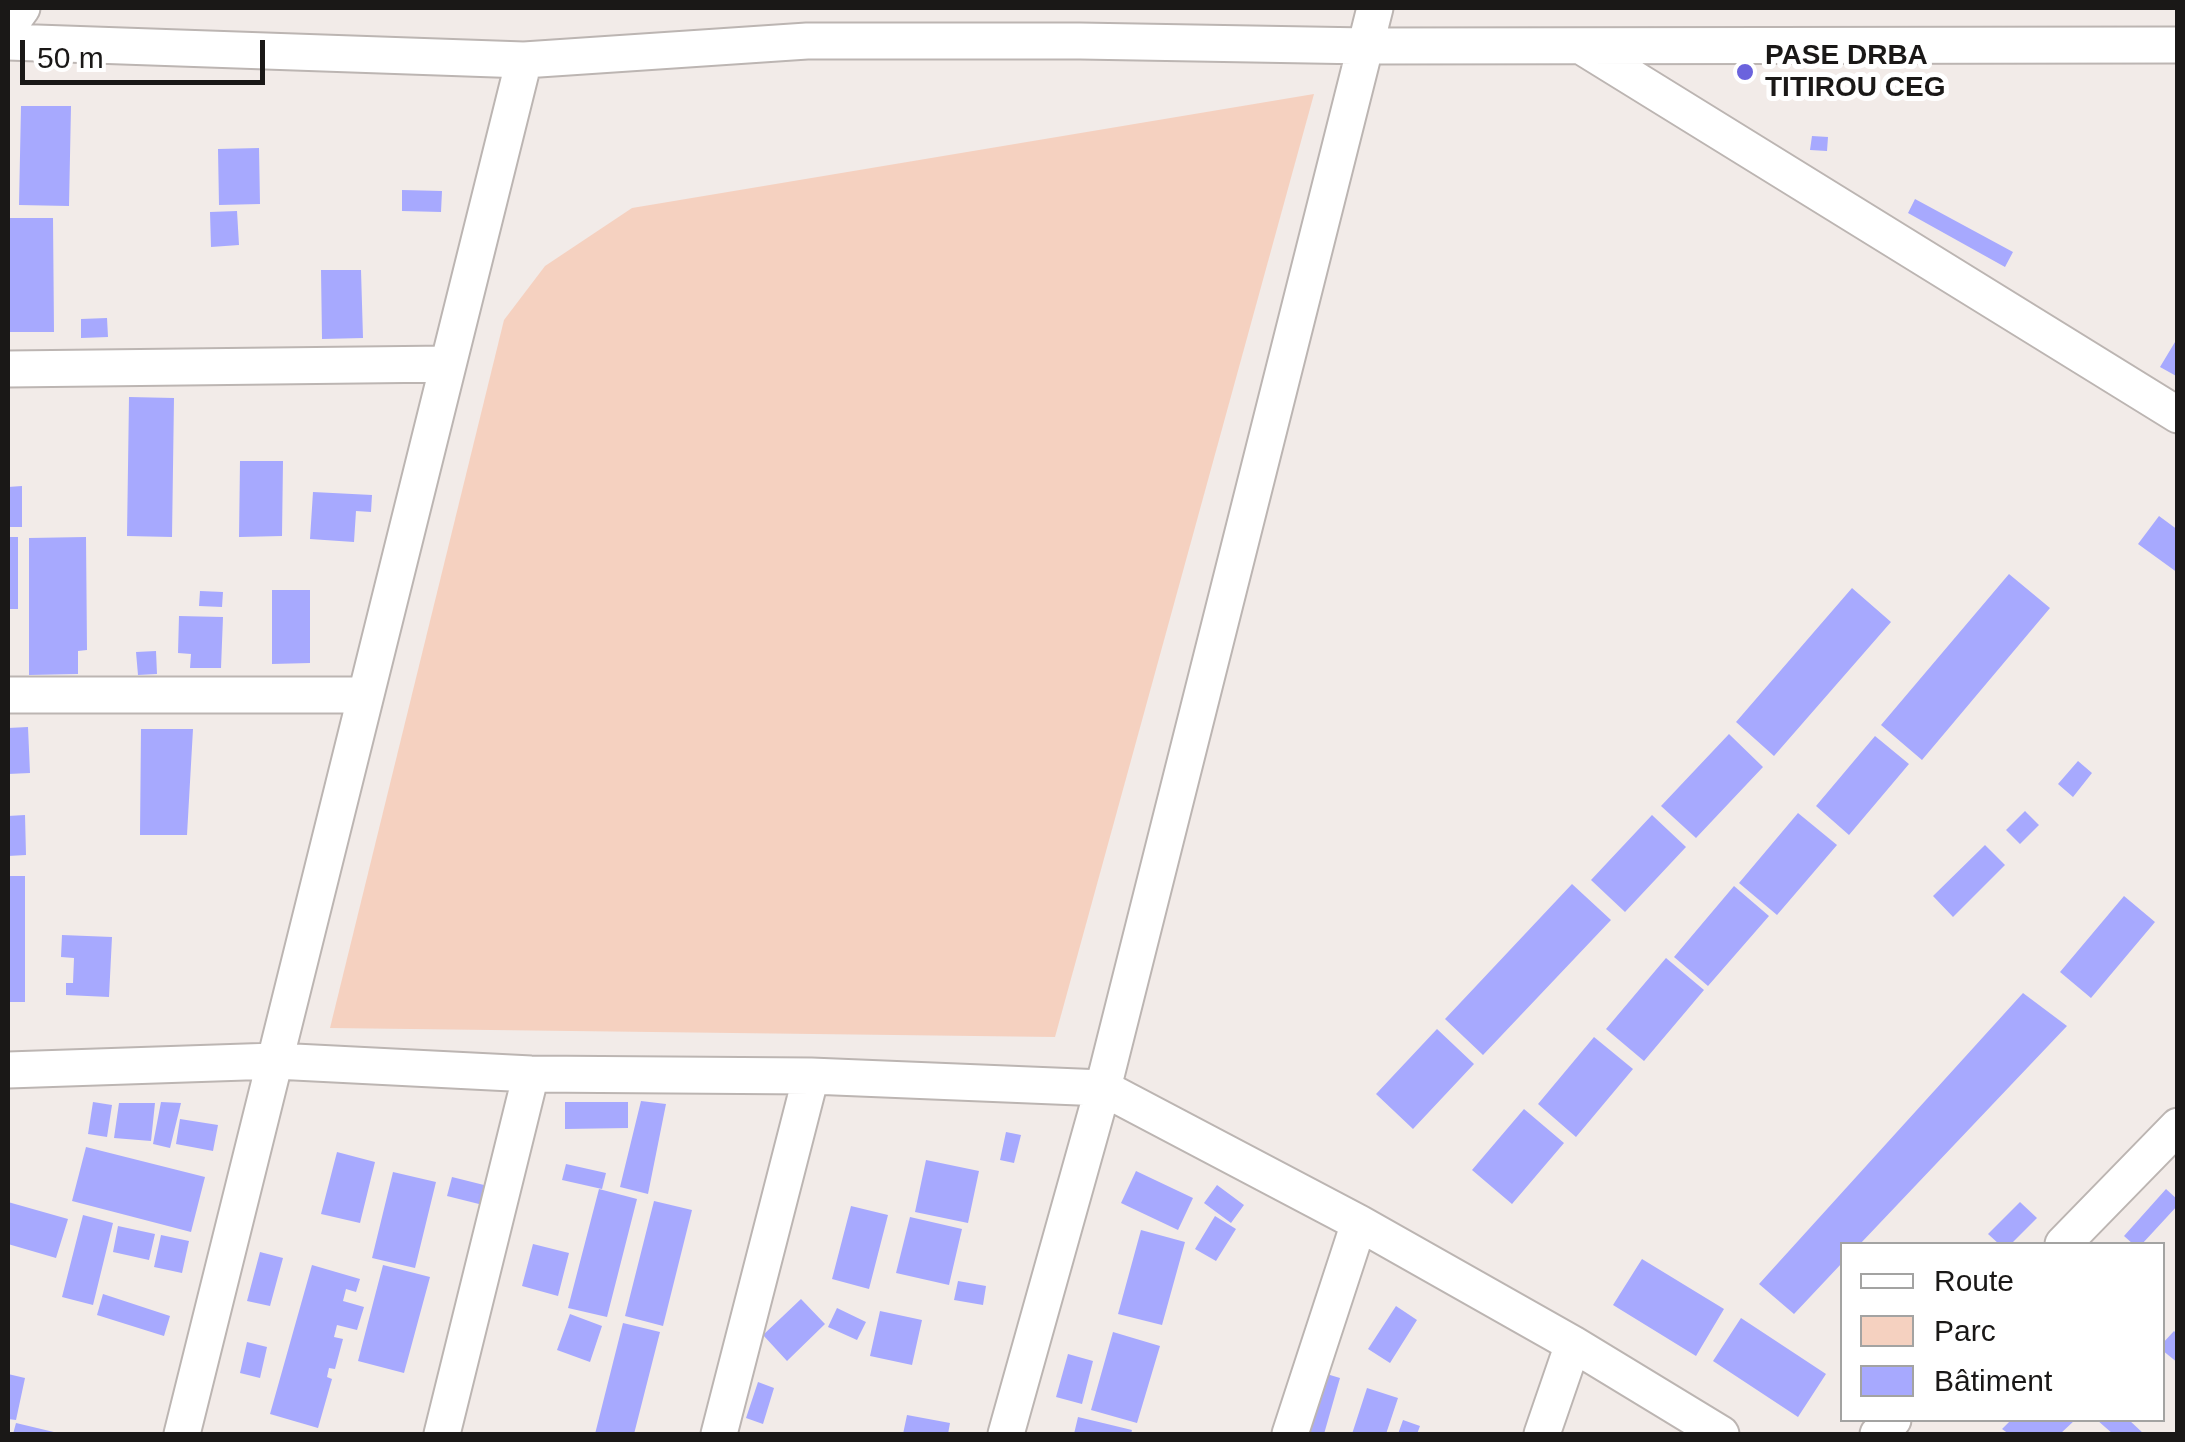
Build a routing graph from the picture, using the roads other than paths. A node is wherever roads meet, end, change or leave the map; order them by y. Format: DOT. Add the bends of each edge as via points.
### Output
graph roads {
  1 [pos="22,8"];
  2 [pos="1375,8"];
  3 [pos="8,27"];
  4 [pos="8,42"];
  5 [pos="1580,45"];
  6 [pos="2178,45"];
  7 [pos="1367,46"];
  8 [pos="524,60"];
  9 [pos="448,364"];
  10 [pos="8,369"];
  11 [pos="2178,416"];
  12 [pos="8,695"];
  13 [pos="366,695"];
  14 [pos="275,1061"];
  15 [pos="8,1070"];
  16 [pos="530,1074"];
  17 [pos="811,1076"];
  18 [pos="1102,1088"];
  19 [pos="2178,1126"];
  20 [pos="1359,1222"];
  21 [pos="2065,1242"];
  22 [pos="1574,1344"];
  23 [pos="182,1434"];
  24 [pos="442,1434"];
  25 [pos="719,1434"];
  26 [pos="1006,1434"];
  27 [pos="1290,1434"];
  28 [pos="1542,1434"];
  29 [pos="1721,1434"];
  1 -- 3 [label="street"];
  2 -- 7 [label="street"];
  4 -- 8 [label="street"];
  5 -- 6 [label="street"];
  5 -- 7 [label="street"];
  5 -- 11 [label="street"];
  7 -- 8 [label="street" via="807,41"];
  7 -- 18 [label="street"];
  8 -- 9 [label="street"];
  9 -- 10 [label="street"];
  9 -- 13 [label="street"];
  12 -- 13 [label="street"];
  13 -- 14 [label="street"];
  14 -- 15 [label="street"];
  14 -- 16 [label="street"];
  14 -- 23 [label="street"];
  16 -- 17 [label="street"];
  16 -- 24 [label="street"];
  17 -- 18 [label="street"];
  17 -- 25 [label="street"];
  18 -- 20 [label="street"];
  18 -- 26 [label="street"];
  19 -- 21 [label="street"];
  20 -- 22 [label="street"];
  20 -- 27 [label="street"];
  22 -- 28 [label="street"];
  22 -- 29 [label="street"];
}
